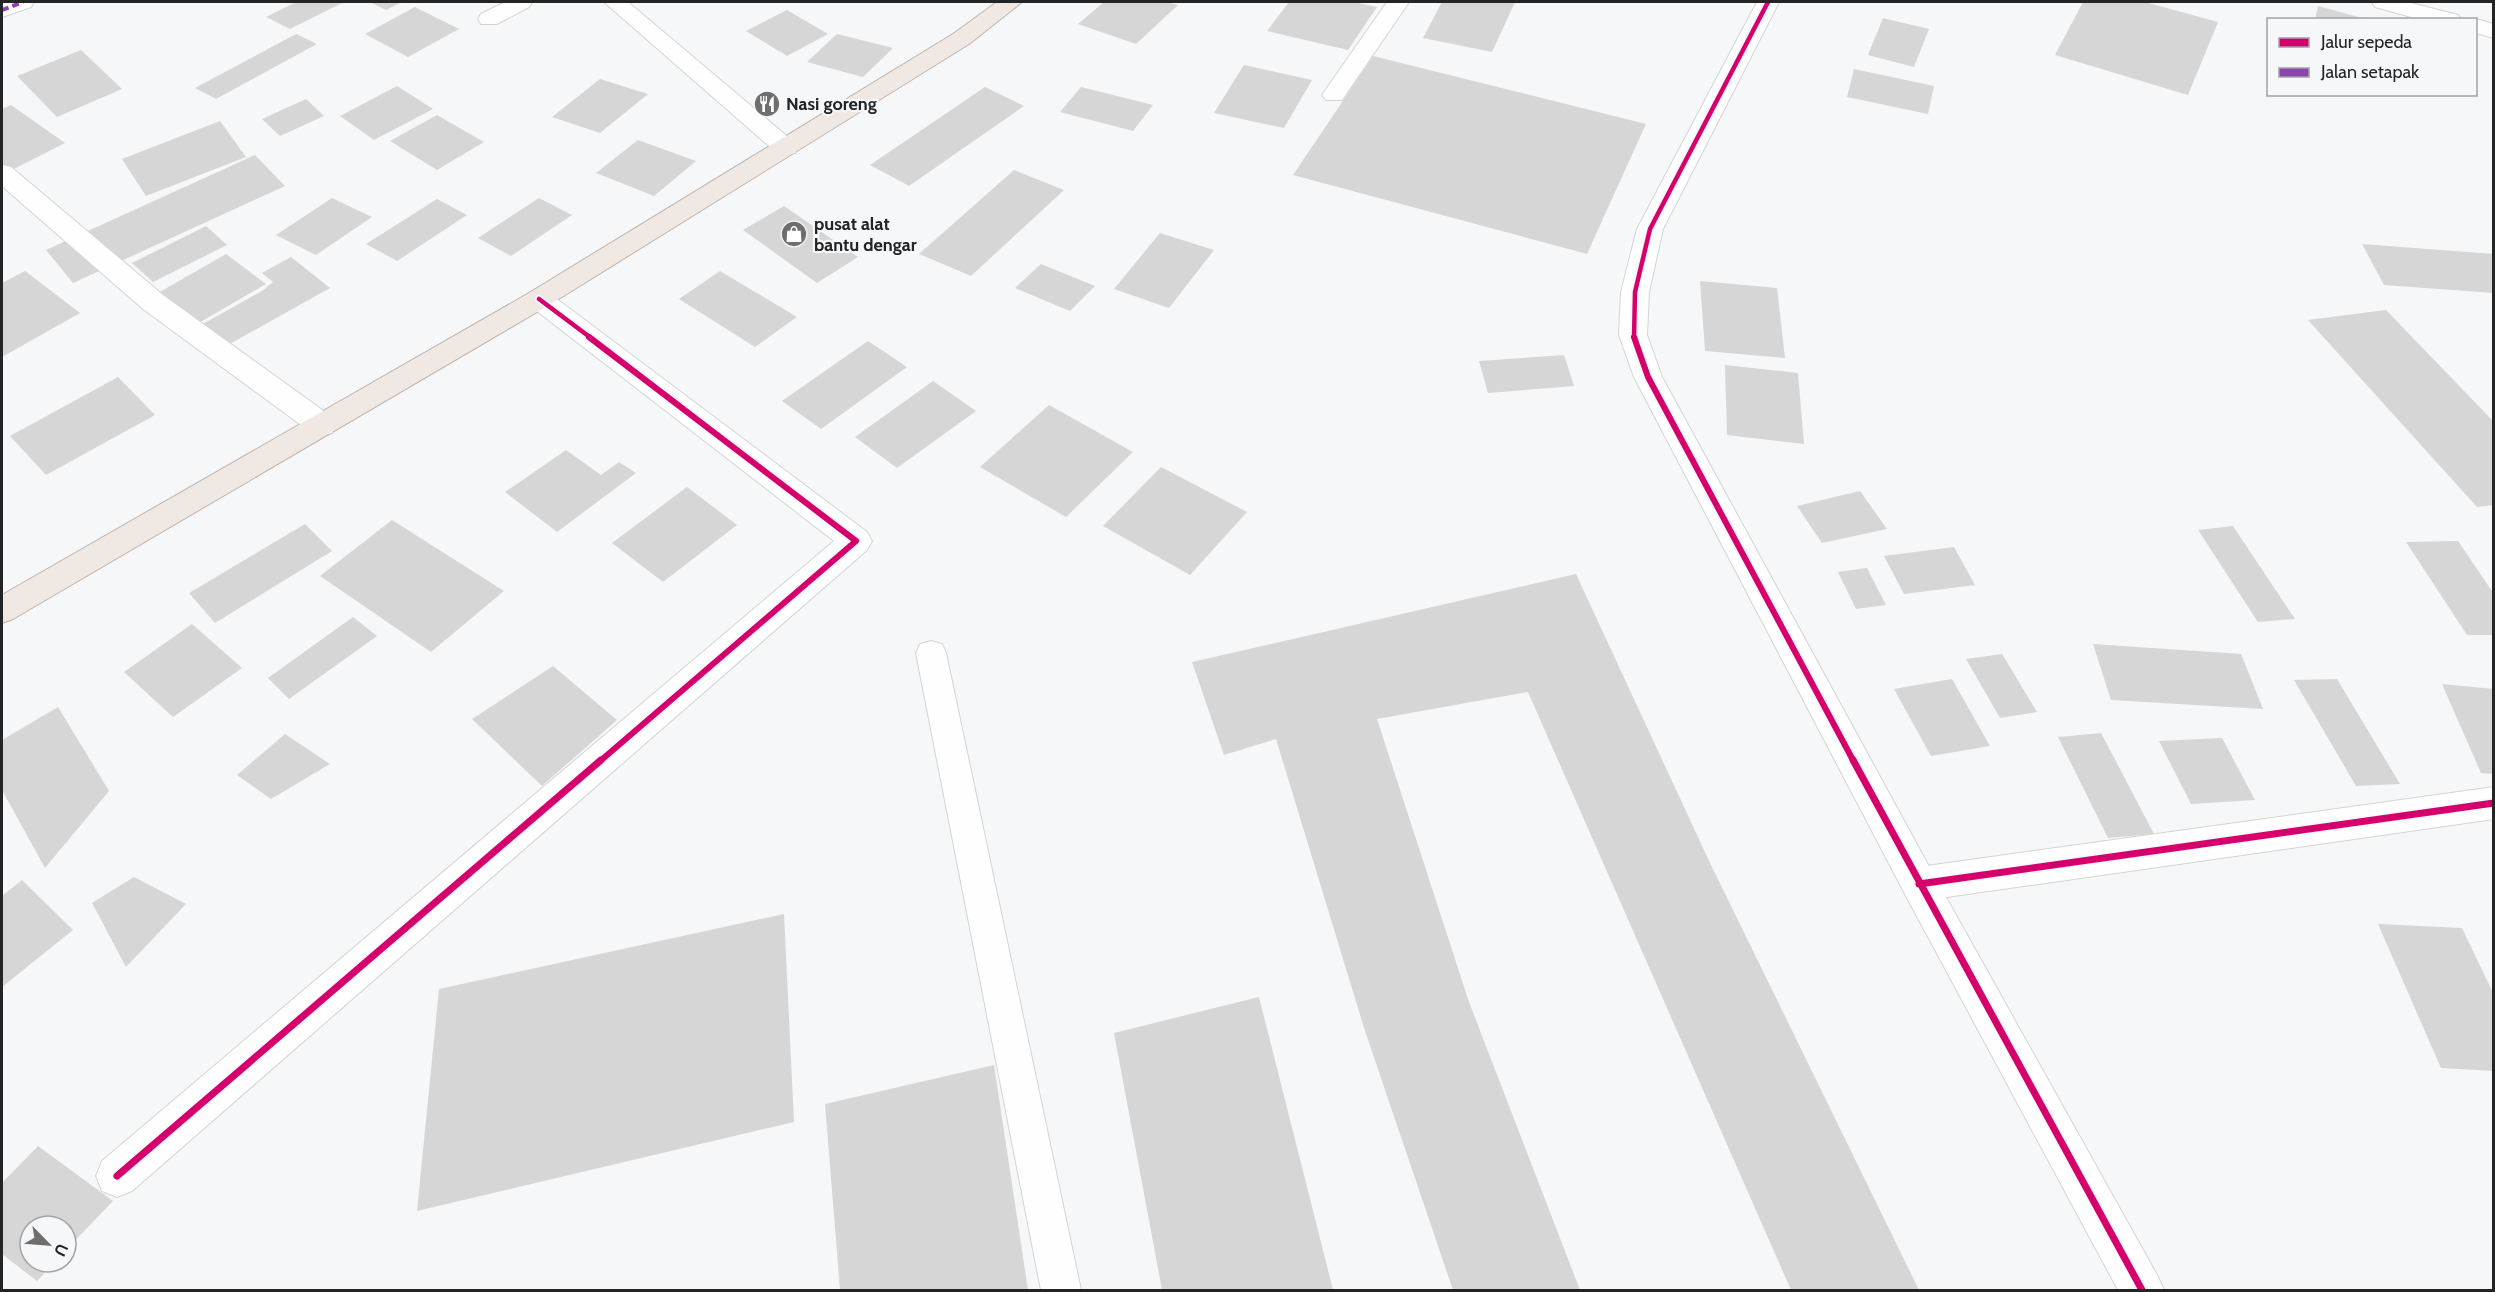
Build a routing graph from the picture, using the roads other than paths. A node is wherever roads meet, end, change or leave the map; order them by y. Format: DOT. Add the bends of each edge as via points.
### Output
graph roads {
  1 [pos="23,2"];
  2 [pos="521,2"];
  3 [pos="615,2"];
  4 [pos="1011,2"];
  5 [pos="1398,2"];
  6 [pos="1768,2"];
  7 [pos="2383,2"];
  8 [pos="2,10"];
  9 [pos="2443,18"];
  10 [pos="489,19"];
  11 [pos="2477,27"];
  12 [pos="2493,31"];
  13 [pos="1334,95"];
  14 [pos="786,148"];
  15 [pos="2,173"];
  16 [pos="539,299"];
  17 [pos="322,425"];
  18 [pos="2,610"];
  19 [pos="931,653"];
  20 [pos="2493,803"];
  21 [pos="1919,884"];
  22 [pos="117,1176"];
  23 [pos="1061,1290"];
  24 [pos="2142,1290"];
  1 -- 8 [label="street"];
  2 -- 10 [label="street"];
  3 -- 14 [label="street"];
  4 -- 14 [label="highway" via="961,39"];
  5 -- 13 [label="street"];
  6 -- 21 [label="street" via="1650,229 1635,292 1633,335 1648,377"];
  7 -- 9 [label="street"];
  11 -- 12 [label="street"];
  14 -- 16 [label="highway"];
  15 -- 17 [label="street" via="153,302"];
  16 -- 17 [label="highway"];
  16 -- 22 [label="street" via="856,541"];
  17 -- 18 [label="highway"];
  19 -- 23 [label="lane"];
  20 -- 21 [label="street"];
  21 -- 24 [label="street"];
}
